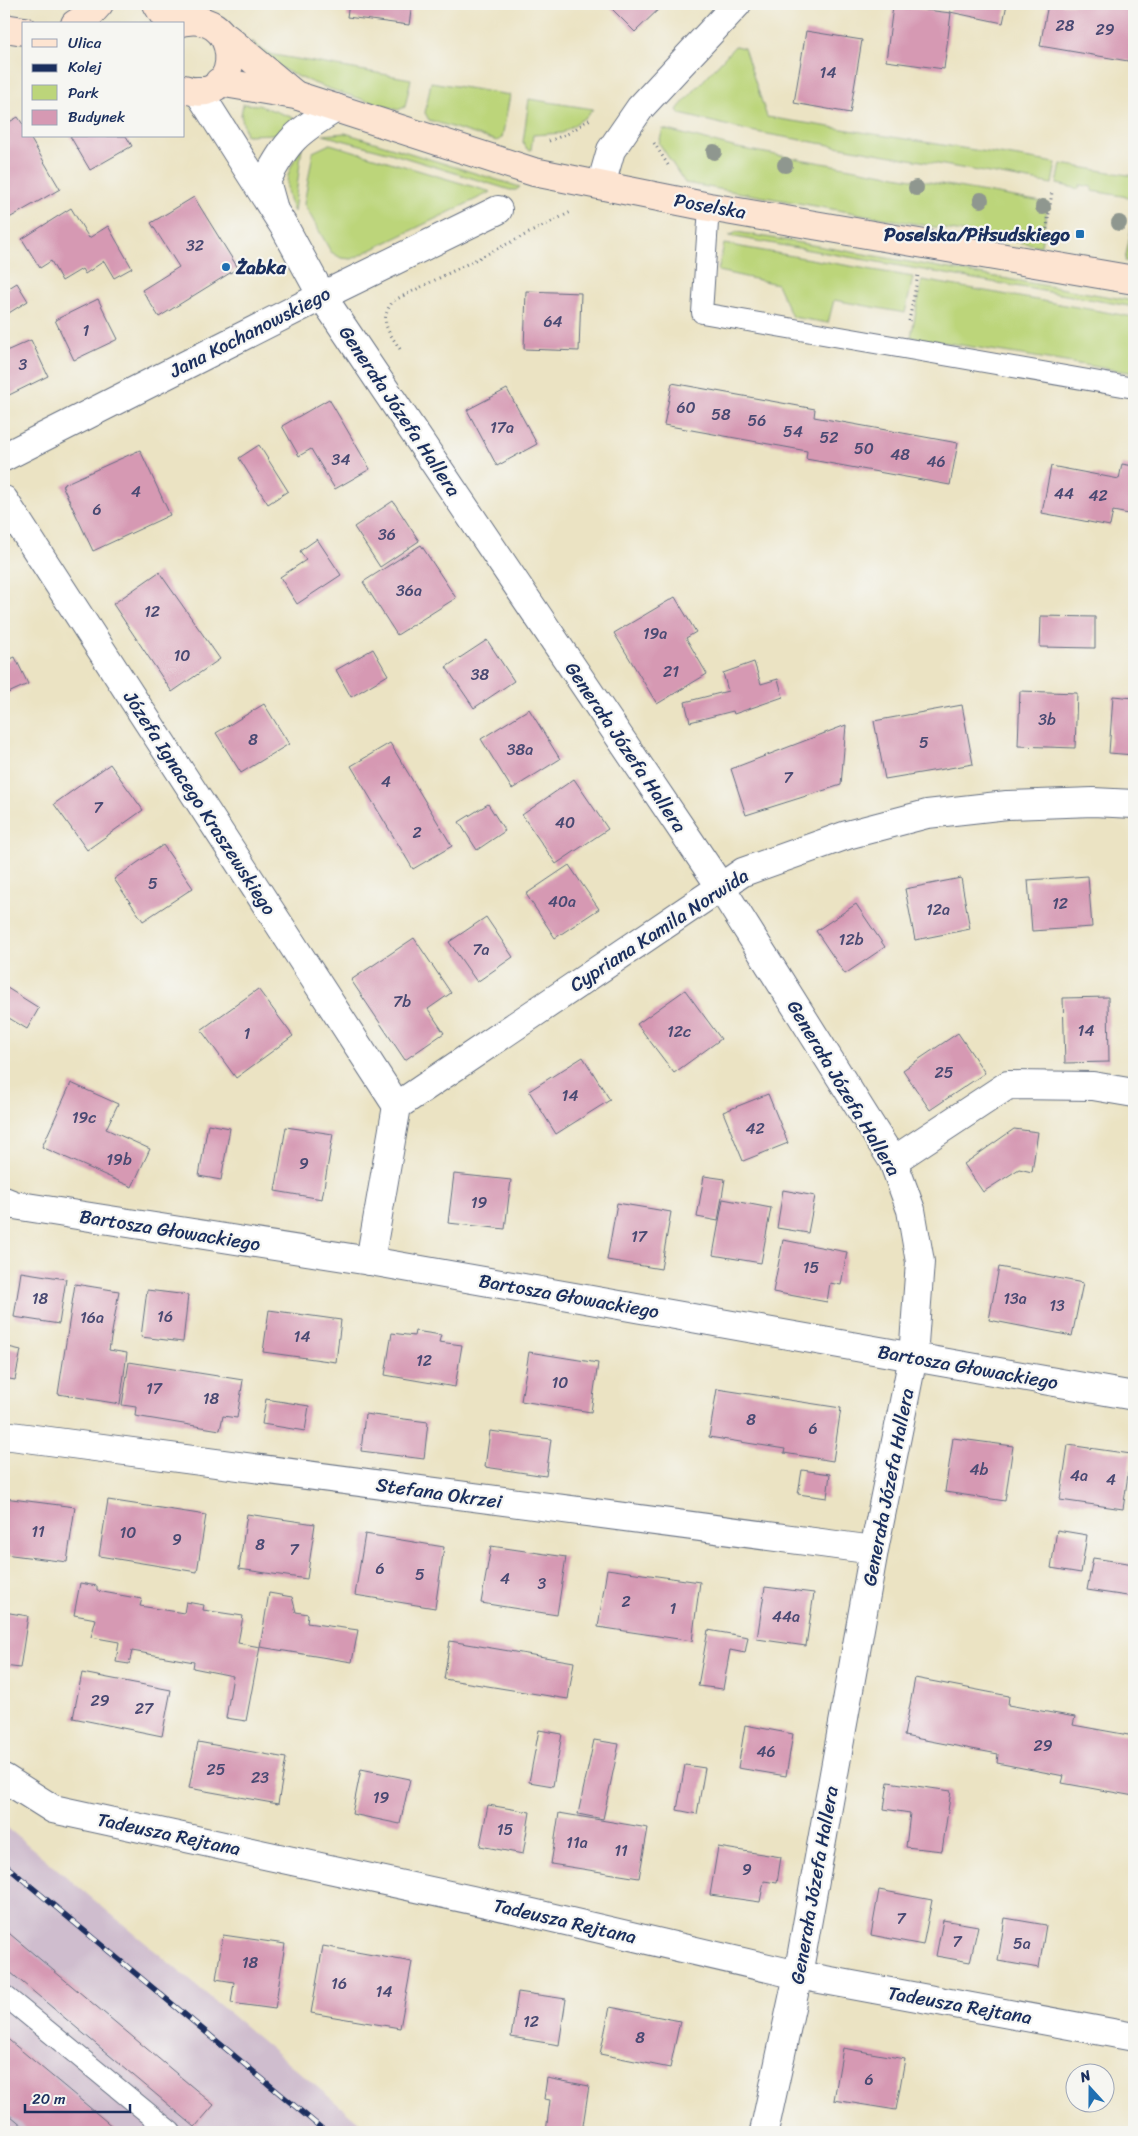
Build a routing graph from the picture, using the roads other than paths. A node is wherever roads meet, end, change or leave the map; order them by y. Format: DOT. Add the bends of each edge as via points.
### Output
graph roads {
  1 [pos="98,4"];
  2 [pos="157,4"];
  3 [pos="737,4"];
  4 [pos="211,21"];
  5 [pos="78,22"];
  6 [pos="167,22"];
  7 [pos="178,22"];
  8 [pos="4,28"];
  9 [pos="22,31"];
  10 [pos="200,87"];
  11 [pos="295,95"];
  12 [pos="336,108"];
  13 [pos="601,185"];
  14 [pos="709,207"];
  15 [pos="274,210"];
  16 [pos="498,210"];
  17 [pos="1134,280"];
  18 [pos="322,296"];
  19 [pos="1134,388"];
  20 [pos="4,457"];
  21 [pos="4,500"];
  22 [pos="1134,804"];
  23 [pos="720,886"];
  24 [pos="1134,1093"];
  25 [pos="396,1106"];
  26 [pos="893,1161"];
  27 [pos="4,1202"];
  28 [pos="370,1261"];
  29 [pos="913,1357"];
  30 [pos="1134,1396"];
  31 [pos="4,1435"];
  32 [pos="874,1550"];
  33 [pos="4,1778"];
  34 [pos="798,1975"];
  35 [pos="4,1995"];
  36 [pos="1134,2037"];
  37 [pos="172,2132"];
  38 [pos="764,2132"];
  1 -- 5 [label="street"];
  2 -- 6 [label="street"];
  3 -- 13 [label="street" via="640,108 611,150"];
  4 -- 7 [label="street" via="186,18"];
  4 -- 10 [label="street" via="231,50 230,63"];
  4 -- 11 [label="street, Poselska"];
  8 -- 9 [label="street"];
  10 -- 11 [label="street, Poselska"];
  10 -- 15 [label="street, Generała Józefa Hallera"];
  11 -- 12 [label="street, Poselska"];
  12 -- 13 [label="street, Poselska" via="534,172"];
  12 -- 15 [label="street, Generała Józefa Hallera" via="302,129 280,152 266,181"];
  13 -- 14 [label="street, Poselska"];
  14 -- 17 [label="street, Poselska"];
  14 -- 19 [label="lane" via="702,313"];
  15 -- 18 [label="street, Generała Józefa Hallera"];
  16 -- 18 [label="street, Jana Kochanowskiego"];
  18 -- 20 [label="street, Jana Kochanowskiego"];
  18 -- 23 [label="street, Generała Józefa Hallera"];
  21 -- 25 [label="street, Józefa Ignacego Kraszewskiego"];
  22 -- 23 [label="street, Cypriana Kamila Norwida" via="1007,805 927,814 847,835 779,858 743,872"];
  23 -- 25 [label="street, Cypriana Kamila Norwida"];
  23 -- 26 [label="street, Generała Józefa Hallera"];
  24 -- 26 [label="street" via="1093,1086 1008,1085"];
  25 -- 28 [label="street"];
  26 -- 29 [label="street, Generała Józefa Hallera" via="911,1210 920,1262"];
  27 -- 28 [label="street, Bartosza Głowackiego"];
  28 -- 29 [label="street, Bartosza Głowackiego"];
  29 -- 30 [label="street, Bartosza Głowackiego"];
  29 -- 32 [label="street, Generała Józefa Hallera"];
  31 -- 32 [label="street, Stefana Okrzei"];
  32 -- 34 [label="street, Generała Józefa Hallera"];
  33 -- 34 [label="street, Tadeusza Rejtana" via="53,1809 532,1913"];
  34 -- 36 [label="street, Tadeusza Rejtana"];
  34 -- 38 [label="street, Generała Józefa Hallera"];
  35 -- 37 [label="lane"];
}
